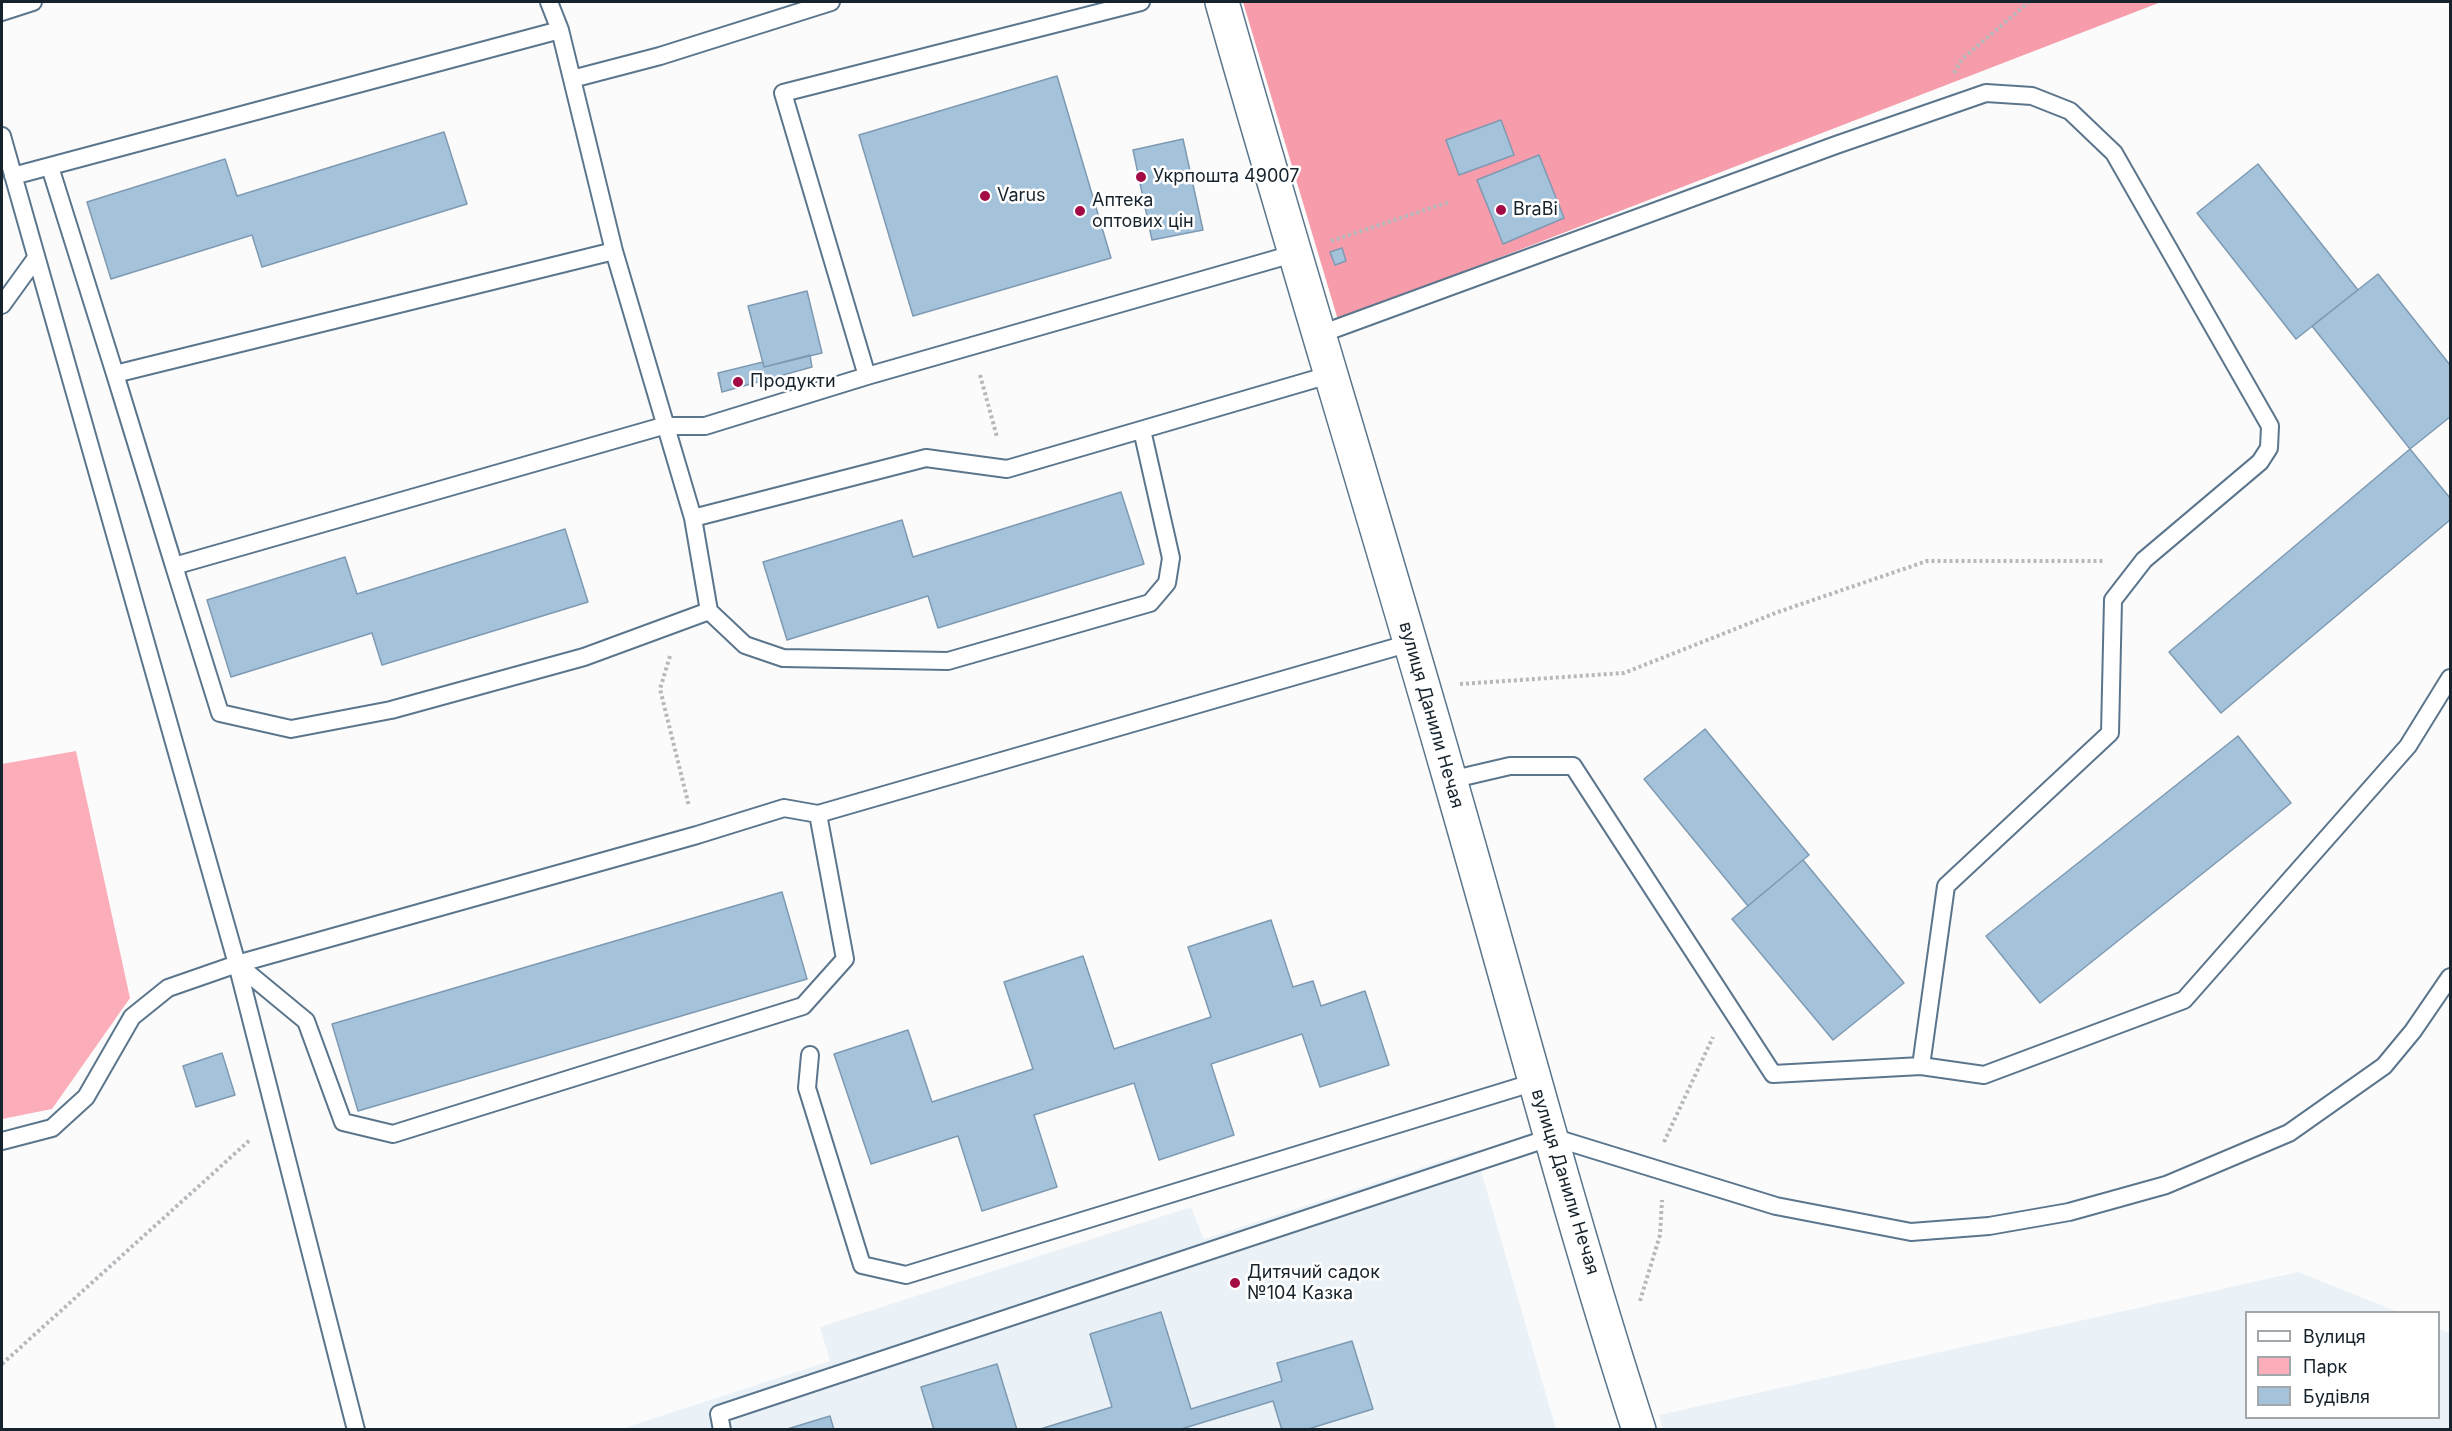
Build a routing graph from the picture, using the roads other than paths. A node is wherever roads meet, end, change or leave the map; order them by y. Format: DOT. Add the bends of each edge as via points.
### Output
graph roads {
  1 [pos="33,2"];
  2 [pos="549,2"];
  3 [pos="831,2"];
  4 [pos="1141,2"];
  5 [pos="1222,2"];
  6 [pos="2,12"];
  7 [pos="560,30"];
  8 [pos="572,79"];
  9 [pos="2,136"];
  10 [pos="50,167"];
  11 [pos="13,176"];
  12 [pos="614,250"];
  13 [pos="1293,254"];
  14 [pos="36,258"];
  15 [pos="2,305"];
  16 [pos="1318,335"];
  17 [pos="115,374"];
  18 [pos="1329,375"];
  19 [pos="867,376"];
  20 [pos="663,426"];
  21 [pos="1142,430"];
  22 [pos="693,518"];
  23 [pos="174,566"];
  24 [pos="709,611"];
  25 [pos="1410,643"];
  26 [pos="2451,678"];
  27 [pos="1450,780"];
  28 [pos="818,814"];
  29 [pos="237,964"];
  30 [pos="2451,977"];
  31 [pos="810,1055"];
  32 [pos="1921,1066"];
  33 [pos="1535,1082"];
  34 [pos="1552,1137"];
  35 [pos="2,1141"];
  36 [pos="1631,1427"];
  37 [pos="356,1430"];
  38 [pos="722,1430"];
  1 -- 6 [label="lane"];
  2 -- 7 [label="lane"];
  3 -- 8 [label="lane" via="660,56"];
  4 -- 19 [label="lane" via="783,93"];
  5 -- 13 [label="street, вулиця Данили Нечая"];
  7 -- 8 [label="lane"];
  7 -- 10 [label="lane"];
  8 -- 12 [label="lane"];
  9 -- 11 [label="lane"];
  10 -- 11 [label="lane"];
  10 -- 17 [label="lane"];
  11 -- 14 [label="lane"];
  12 -- 17 [label="lane"];
  12 -- 20 [label="lane"];
  13 -- 16 [label="street, вулиця Данили Нечая"];
  13 -- 19 [label="lane"];
  14 -- 15 [label="lane"];
  14 -- 29 [label="lane"];
  16 -- 18 [label="street, вулиця Данили Нечая"];
  16 -- 32 [label="lane" via="1986,93 2032,96 2070,111 2114,153 2270,426 2270,448 2260,462 2144,560 2113,600 2110,734 1946,886"];
  17 -- 23 [label="lane"];
  18 -- 21 [label="lane"];
  18 -- 25 [label="street, вулиця Данили Нечая"];
  19 -- 20 [label="lane" via="705,426"];
  20 -- 22 [label="lane"];
  20 -- 23 [label="lane"];
  21 -- 22 [label="lane" via="1006,469 926,458"];
  21 -- 24 [label="lane" via="1171,558 1167,584 1150,603 948,662 783,658 745,645"];
  22 -- 24 [label="lane"];
  23 -- 24 [label="lane" via="220,714 291,729 391,710 584,657"];
  25 -- 27 [label="street, вулиця Данили Нечая"];
  25 -- 28 [label="lane"];
  26 -- 32 [label="lane" via="2408,746 2184,999 1984,1075"];
  27 -- 32 [label="lane" via="1510,766 1573,766 1773,1074"];
  27 -- 33 [label="street, вулиця Данили Нечая"];
  28 -- 29 [label="lane" via="783,808"];
  28 -- 29 [label="lane" via="845,959 803,1006 393,1134 343,1122 306,1021"];
  29 -- 35 [label="lane" via="168,988 132,1017 86,1097 52,1128"];
  29 -- 37 [label="lane"];
  30 -- 34 [label="lane" via="2384,1066 2289,1133 2166,1185 2069,1212 1989,1226 1911,1232 1776,1206"];
  31 -- 33 [label="lane" via="807,1088 862,1265 906,1275"];
  33 -- 34 [label="street, вулиця Данили Нечая"];
  34 -- 36 [label="street, вулиця Данили Нечая"];
  34 -- 38 [label="lane" via="718,1414"];
}
